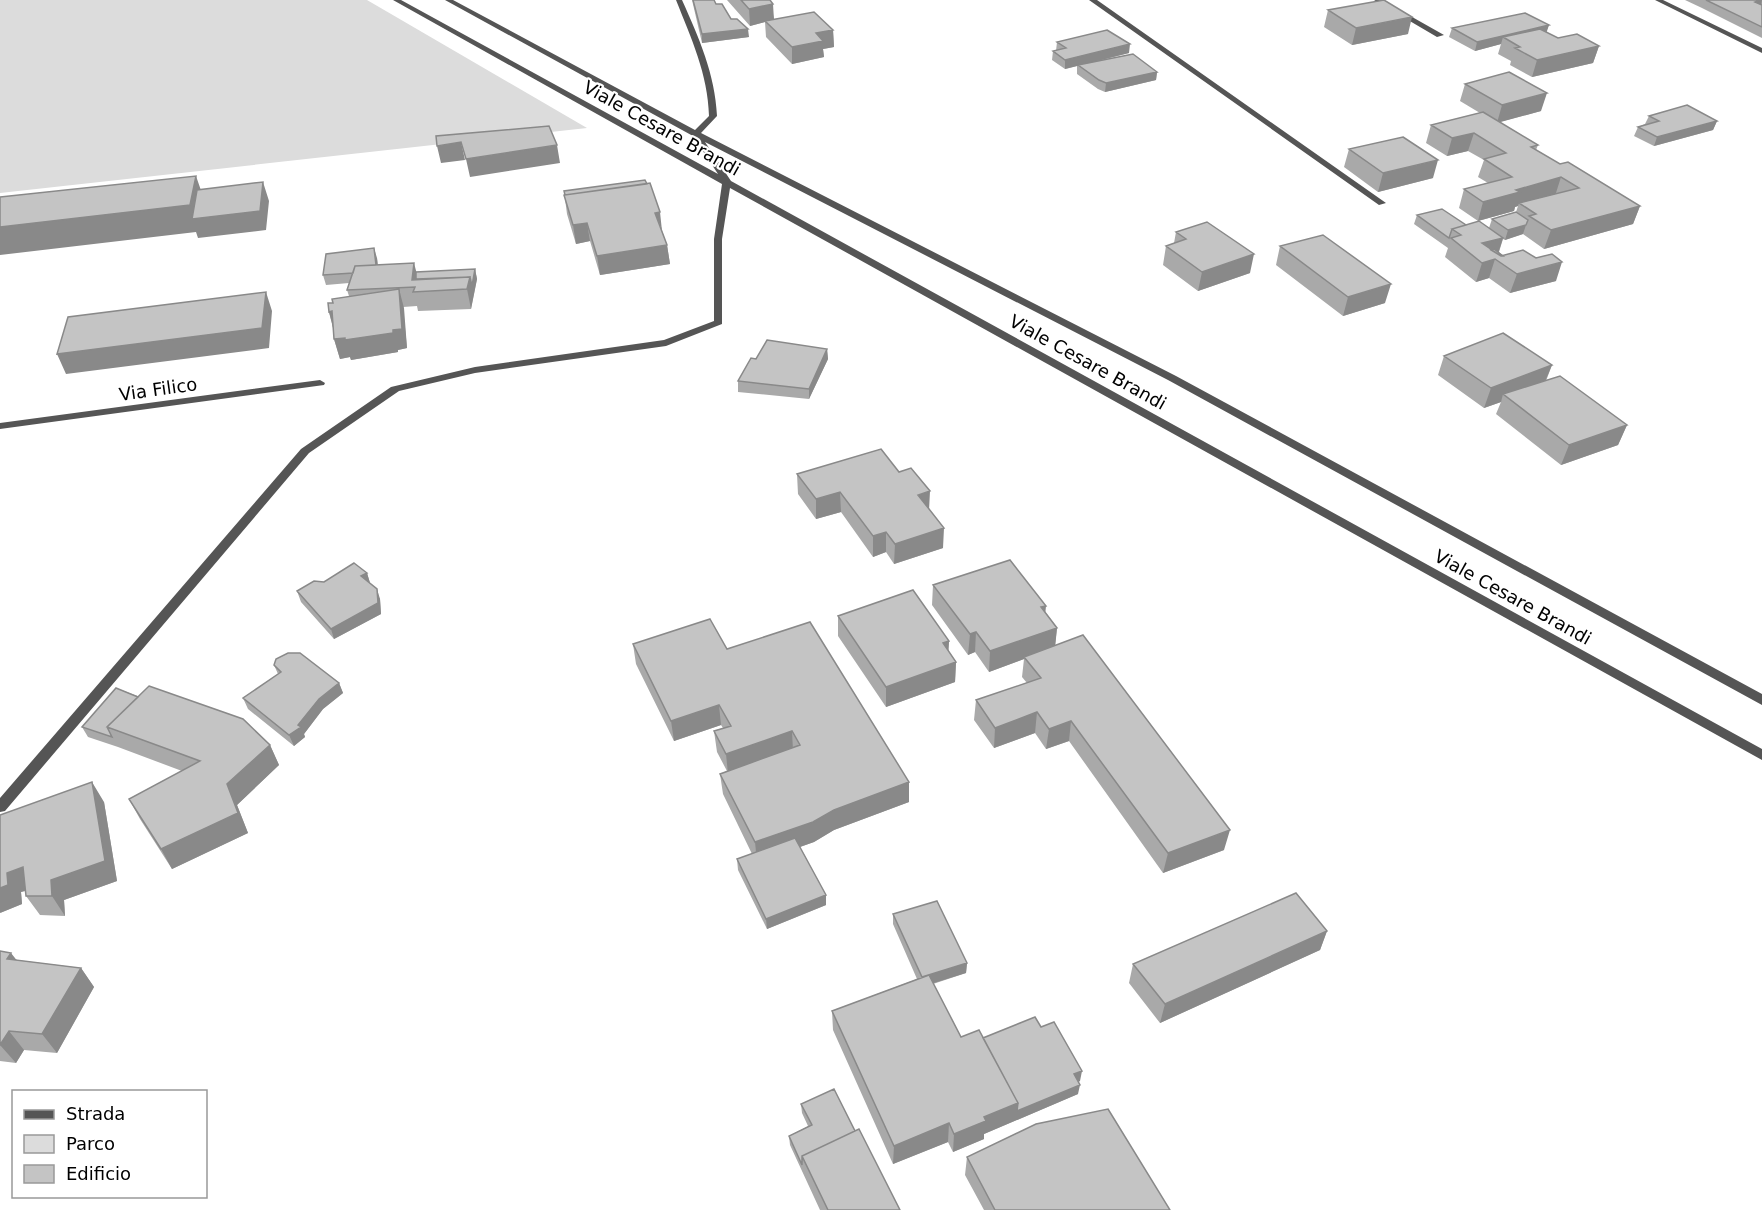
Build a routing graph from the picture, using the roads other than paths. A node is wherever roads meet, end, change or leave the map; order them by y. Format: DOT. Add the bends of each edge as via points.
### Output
graph roads {
  1 [pos="396,0"];
  2 [pos="448,0"];
  3 [pos="679,0"];
  4 [pos="1092,0"];
  5 [pos="1377,0"];
  6 [pos="1658,0"];
  7 [pos="1440,35"];
  8 [pos="1762,51"];
  9 [pos="696,134"];
  10 [pos="727,182"];
  11 [pos="1382,203"];
  12 [pos="320,383"];
  13 [pos="0,426"];
  14 [pos="1762,700"];
  15 [pos="1762,754"];
  16 [pos="0,807"];
  1 -- 10 [label="street, Viale Cesare Brandi"];
  2 -- 9 [label="street, Viale Cesare Brandi"];
  3 -- 9 [label="street" via="714,97 713,116"];
  4 -- 11 [label="street"];
  5 -- 7 [label="street"];
  6 -- 8 [label="street"];
  9 -- 10 [label="street"];
  9 -- 14 [label="street, Viale Cesare Brandi" via="1172,378"];
  10 -- 15 [label="street, Viale Cesare Brandi"];
  10 -- 16 [label="street" via="718,240 718,322 666,343 475,370 395,389 305,451"];
  12 -- 13 [label="street, Via Filico"];
}
